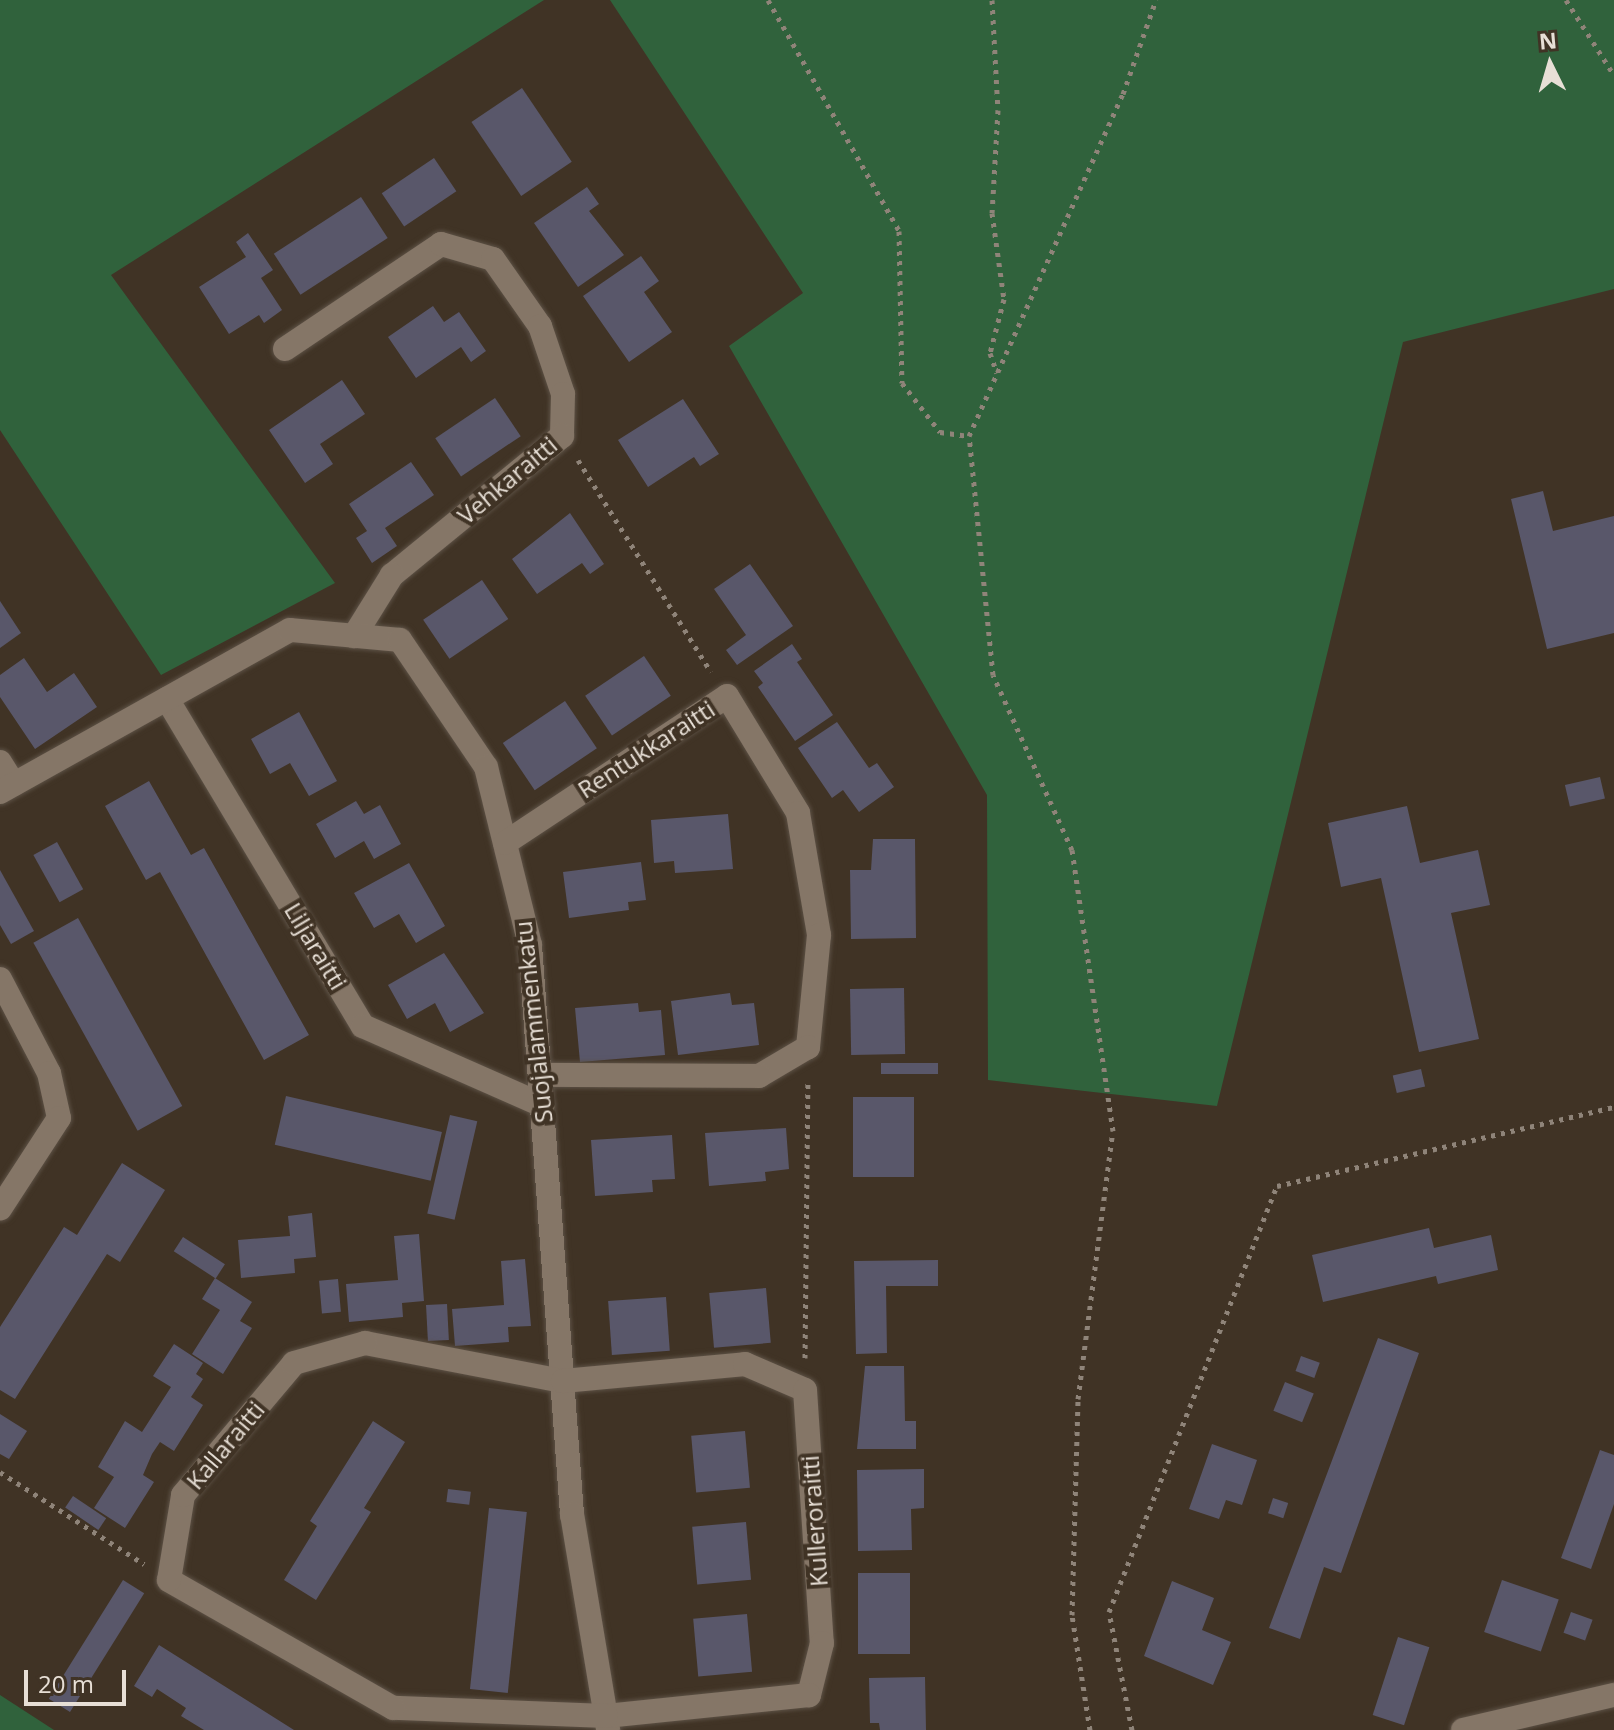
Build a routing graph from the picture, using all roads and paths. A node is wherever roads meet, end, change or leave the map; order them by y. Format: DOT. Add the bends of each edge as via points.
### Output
graph roads {
  1 [pos="768,0"];
  2 [pos="992,0"];
  3 [pos="1156,0"];
  4 [pos="1566,0"];
  5 [pos="1614,75"];
  6 [pos="285,349"];
  7 [pos="997,373"];
  8 [pos="562,436"];
  9 [pos="969,436"];
  10 [pos="354,636"];
  11 [pos="727,696"];
  12 [pos="167,699"];
  13 [pos="0,762"];
  14 [pos="7,788"];
  15 [pos="505,843"];
  16 [pos="0,979"];
  17 [pos="808,1047"];
  18 [pos="540,1075"];
  19 [pos="542,1105"];
  20 [pos="1614,1107"];
  21 [pos="0,1209"];
  22 [pos="563,1381"];
  23 [pos="805,1390"];
  24 [pos="0,1472"];
  25 [pos="169,1580"];
  26 [pos="1614,1695"];
  27 [pos="607,1723"];
  28 [pos="1090,1730"];
  29 [pos="1132,1730"];
  30 [pos="1463,1730"];
  1 -- 9 [label="path" via="899,231 902,383 940,432"];
  2 -- 7 [label="path" via="998,110 992,213 1004,299 990,353"];
  3 -- 7 [label="path" via="1123,94"];
  4 -- 5 [label="path"];
  6 -- 8 [label="street, Vehkaraitti" via="441,244 493,259 540,326 563,394"];
  7 -- 9 [label="path"];
  8 -- 10 [label="street, Vehkaraitti" via="392,575"];
  8 -- 11 [label="path"];
  9 -- 28 [label="path" via="993,675 1072,850 1113,1131 1078,1399 1072,1615"];
  10 -- 12 [label="street, Suojalammenkatu" via="290,630"];
  10 -- 15 [label="street, Suojalammenkatu" via="400,640 486,767"];
  11 -- 15 [label="street, Rentukkaraitti"];
  11 -- 17 [label="street, Rentukkaraitti" via="798,813 819,935"];
  12 -- 14 [label="street, Suojalammenkatu"];
  12 -- 19 [label="street, Liljaraitti" via="363,1026"];
  13 -- 14 [label="street"];
  15 -- 18 [label="street, Suojalammenkatu" via="530,945"];
  16 -- 21 [label="street" via="49,1073 59,1118"];
  17 -- 18 [label="street" via="759,1076"];
  17 -- 23 [label="path"];
  18 -- 19 [label="street, Suojalammenkatu"];
  19 -- 22 [label="street, Suojalammenkatu"];
  20 -- 29 [label="path" via="1277,1186 1109,1612"];
  22 -- 23 [label="street" via="745,1364"];
  22 -- 25 [label="street, Kallaraitti" via="365,1343 294,1363 183,1495"];
  22 -- 27 [label="street, Suojalammenkatu" via="572,1514"];
  23 -- 27 [label="street, Kulleroraitti" via="822,1643 809,1695"];
  24 -- 25 [label="path"];
  25 -- 27 [label="street" via="393,1708"];
  26 -- 30 [label="street"];
}
